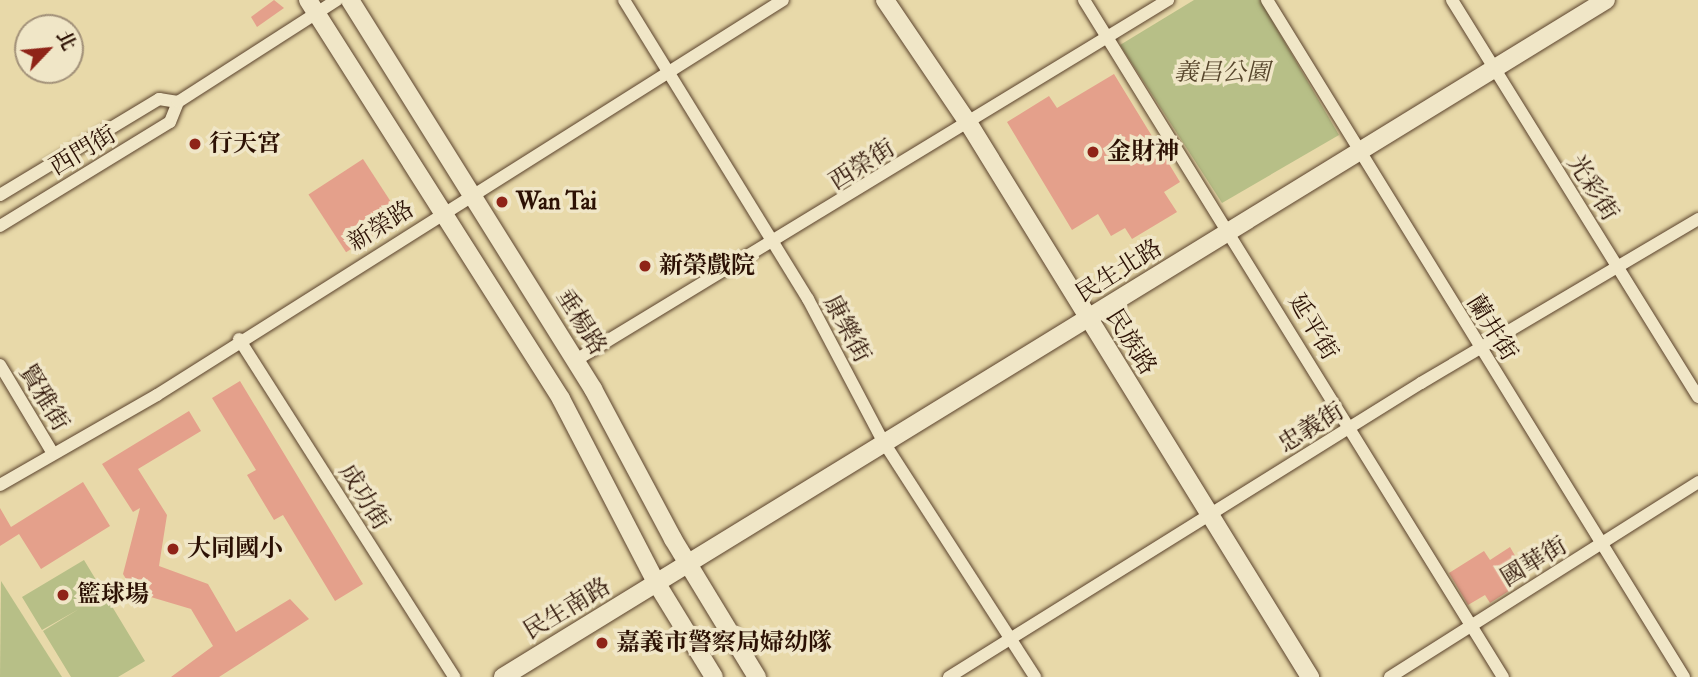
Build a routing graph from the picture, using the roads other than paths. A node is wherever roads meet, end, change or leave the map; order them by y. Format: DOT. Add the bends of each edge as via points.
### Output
graph roads {
  1 [pos="337,0"];
  2 [pos="350,0"];
  3 [pos="624,0"];
  4 [pos="783,0"];
  5 [pos="885,0"];
  6 [pos="1084,0"];
  7 [pos="1168,0"];
  8 [pos="1267,0"];
  9 [pos="1452,0"];
  10 [pos="1606,0"];
  11 [pos="313,7"];
  12 [pos="1105,37"];
  13 [pos="1494,69"];
  14 [pos="669,71"];
  15 [pos="178,103"];
  16 [pos="969,124"];
  17 [pos="1357,151"];
  18 [pos="472,193"];
  19 [pos="0,195"];
  20 [pos="442,213"];
  21 [pos="1698,219"];
  22 [pos="0,226"];
  23 [pos="1228,233"];
  24 [pos="774,244"];
  25 [pos="1617,268"];
  26 [pos="1088,319"];
  27 [pos="239,339"];
  28 [pos="1480,349"];
  29 [pos="576,360"];
  30 [pos="0,365"];
  31 [pos="1698,397"];
  32 [pos="1349,429"];
  33 [pos="883,441"];
  34 [pos="52,452"];
  35 [pos="1698,482"];
  36 [pos="0,485"];
  37 [pos="1210,515"];
  38 [pos="1602,545"];
  39 [pos="688,564"];
  40 [pos="657,584"];
  41 [pos="1471,625"];
  42 [pos="1011,638"];
  43 [pos="454,677"];
  44 [pos="503,677"];
  45 [pos="714,677"];
  46 [pos="757,677"];
  47 [pos="949,677"];
  48 [pos="1035,677"];
  49 [pos="1311,677"];
  50 [pos="1390,677"];
  51 [pos="1503,677"];
  52 [pos="1684,677"];
  1 -- 11 [label="street, 西門街"];
  2 -- 18 [label="main road, 垂楊路"];
  3 -- 14 [label="street, 康樂街"];
  4 -- 14 [label="street, 新榮路"];
  5 -- 16 [label="main road, 民族路"];
  6 -- 12 [label="street, 延平街"];
  7 -- 12 [label="street, 西榮街"];
  8 -- 17 [label="street, 蘭井街"];
  9 -- 13 [label="street, 光彩街"];
  10 -- 13 [label="main road, 民生北路"];
  11 -- 15 [label="street, 西門街"];
  11 -- 20 [label="main road"];
  12 -- 16 [label="street, 西榮街"];
  12 -- 23 [label="street, 延平街"];
  13 -- 17 [label="main road, 民生北路"];
  13 -- 25 [label="street, 光彩街"];
  14 -- 18 [label="street, 新榮路"];
  14 -- 24 [label="street, 康樂街"];
  15 -- 19 [label="street, 西門街" via="159,99"];
  15 -- 22 [label="street, 西門街" via="170,122"];
  16 -- 24 [label="street, 西榮街"];
  16 -- 26 [label="main road, 民族路"];
  17 -- 23 [label="main road, 民生北路"];
  17 -- 28 [label="street, 蘭井街"];
  18 -- 20 [label="street, 新榮路"];
  18 -- 29 [label="main road, 垂楊路"];
  20 -- 27 [label="street, 新榮路"];
  20 -- 40 [label="main road" via="561,399"];
  21 -- 25 [label="street, 忠義街"];
  23 -- 26 [label="main road, 民生北路"];
  23 -- 32 [label="street, 延平街"];
  24 -- 29 [label="street, 西榮街"];
  24 -- 33 [label="street, 康樂街"];
  25 -- 28 [label="street, 忠義街"];
  25 -- 31 [label="street, 光彩街"];
  26 -- 33 [label="main road, 民生北路"];
  26 -- 37 [label="main road, 民族路"];
  27 -- 34 [label="street, 新榮路" via="157,395"];
  27 -- 43 [label="street, 成功街"];
  28 -- 32 [label="street, 忠義街"];
  28 -- 38 [label="street, 蘭井街"];
  29 -- 39 [label="main road, 垂楊路"];
  30 -- 34 [label="street, 賢雅街"];
  32 -- 37 [label="street, 忠義街"];
  32 -- 41 [label="street, 延平街"];
  33 -- 39 [label="main road, 民生北路"];
  33 -- 42 [label="street, 康樂街"];
  34 -- 36 [label="street, 新榮路"];
  35 -- 38 [label="street, 國華街"];
  37 -- 42 [label="street, 忠義街"];
  37 -- 49 [label="main road, 民族路"];
  38 -- 41 [label="street, 國華街"];
  38 -- 52 [label="street, 蘭井街"];
  39 -- 40 [label="main road, 民生北路"];
  39 -- 46 [label="main road, 垂楊路"];
  40 -- 44 [label="main road, 民生南路"];
  40 -- 45 [label="main road"];
  41 -- 50 [label="street, 國華街"];
  41 -- 51 [label="street, 延平街"];
  42 -- 47 [label="street, 忠義街"];
  42 -- 48 [label="street, 康樂街"];
}
